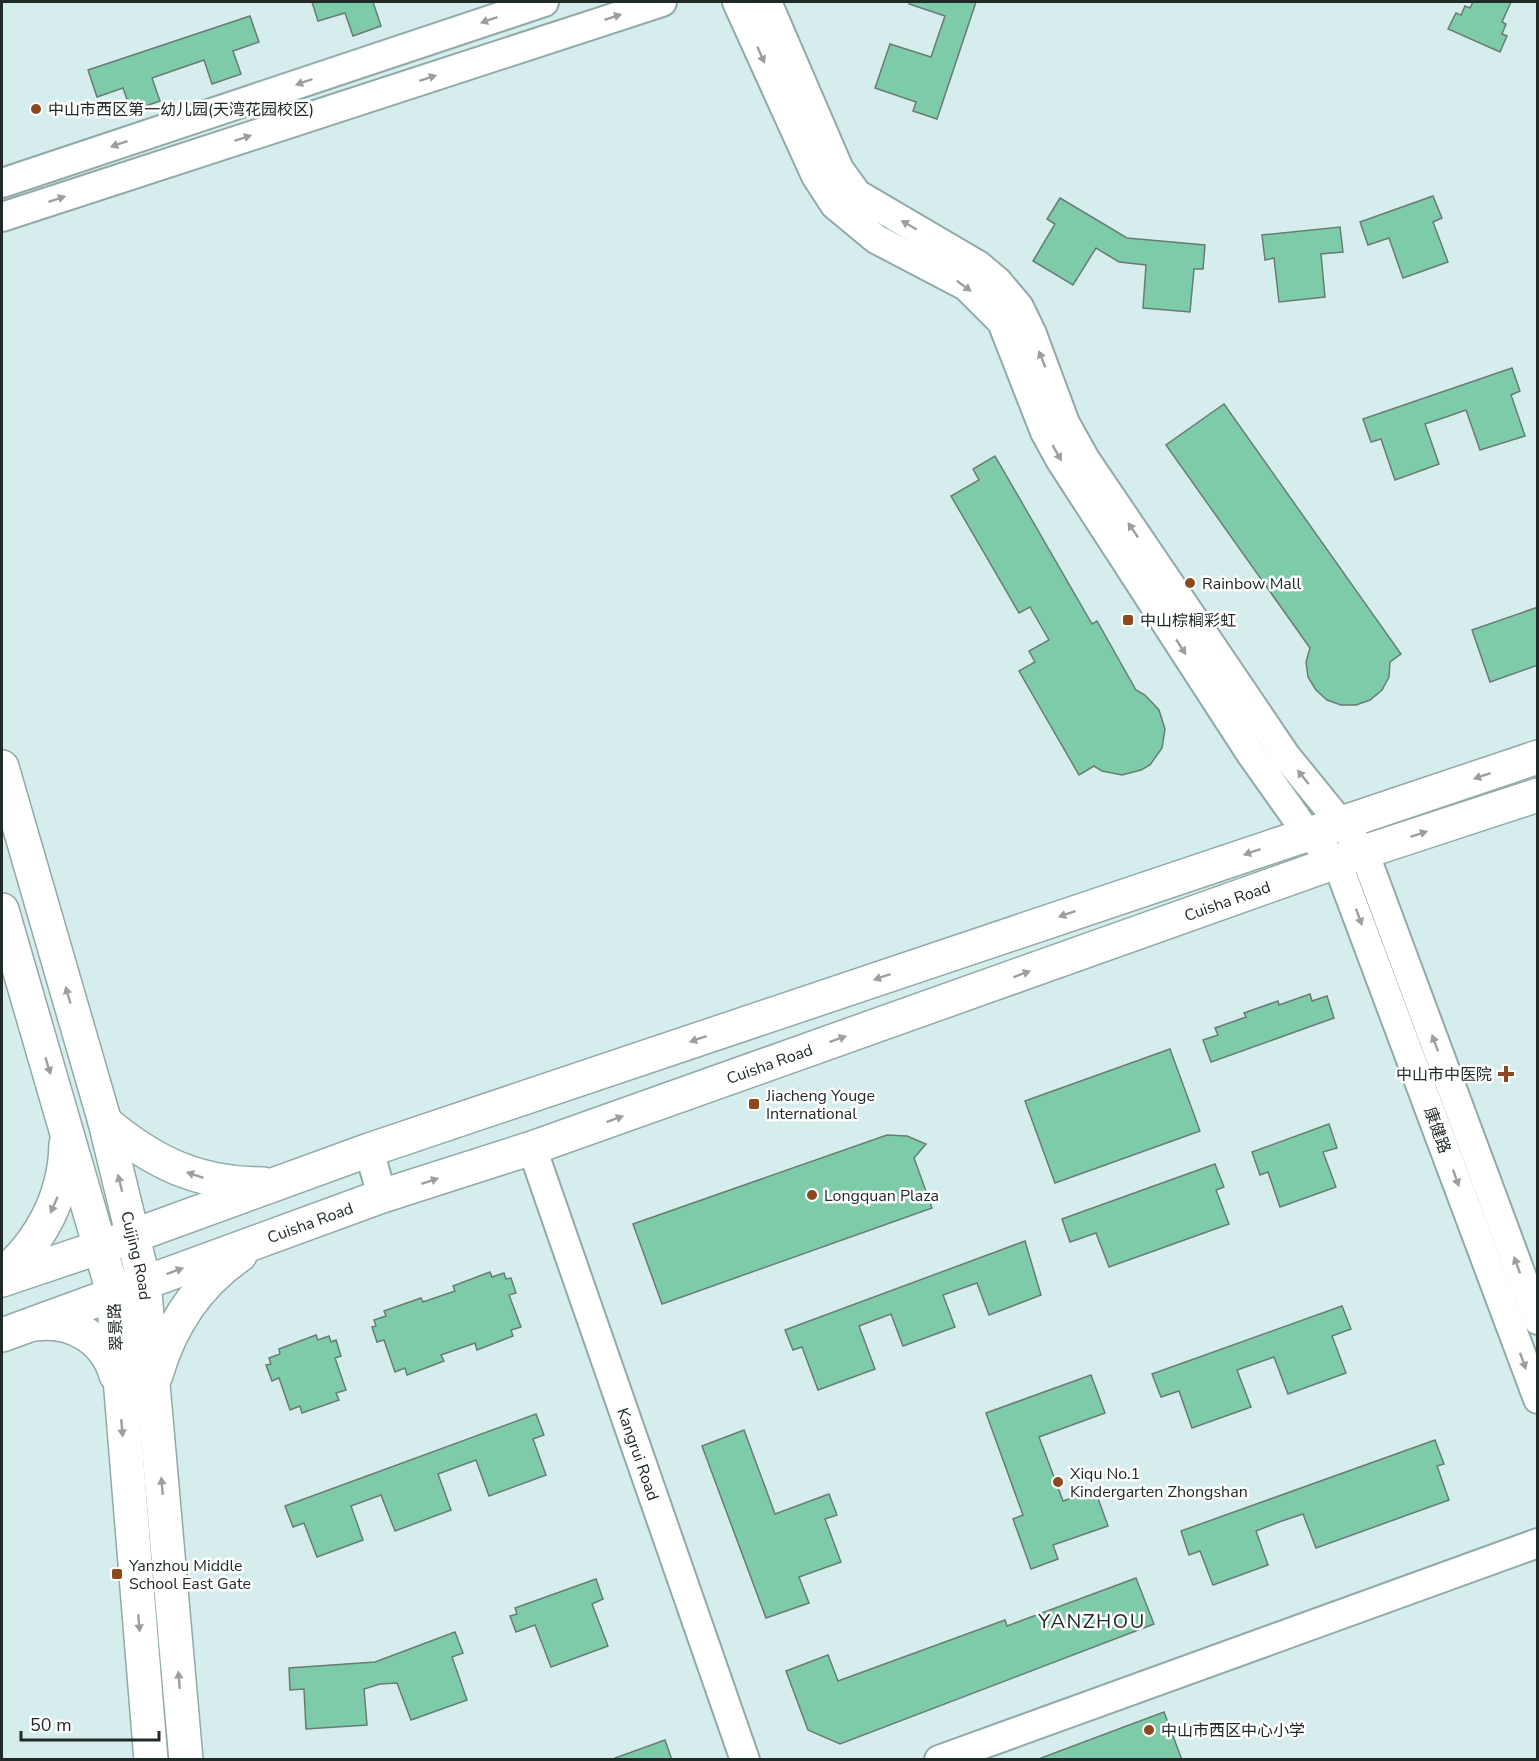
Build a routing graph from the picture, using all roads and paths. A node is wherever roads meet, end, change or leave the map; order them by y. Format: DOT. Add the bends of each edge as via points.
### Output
graph roads {
  1 [pos="544,2"];
  2 [pos="662,2"];
  3 [pos="737,2"];
  4 [pos="767,2"];
  5 [pos="2,183"];
  6 [pos="2,217"];
  7 [pos="1148,574"];
  8 [pos="1538,757"];
  9 [pos="2,767"];
  10 [pos="1538,795"];
  11 [pos="1340,822"];
  12 [pos="1307,833"];
  13 [pos="1350,857"];
  14 [pos="2,910"];
  15 [pos="105,1122"];
  16 [pos="67,1127"];
  17 [pos="532,1148"];
  18 [pos="369,1150"];
  19 [pos="274,1184"];
  20 [pos="381,1196"];
  21 [pos="276,1235"];
  22 [pos="133,1236"];
  23 [pos="100,1246"];
  24 [pos="2,1275"];
  25 [pos="2,1280"];
  26 [pos="144,1282"];
  27 [pos="113,1292"];
  28 [pos="1538,1320"];
  29 [pos="16,1330"];
  30 [pos="118,1382"];
  31 [pos="154,1385"];
  32 [pos="1538,1399"];
  33 [pos="1538,1543"];
  34 [pos="151,1760"];
  35 [pos="186,1760"];
  36 [pos="745,1760"];
  37 [pos="939,1760"];
  1 -- 5 [label="street, one-way"];
  6 -- 2 [label="street, one-way"];
  3 -- 7 [label="street, one-way" via="816,176 835,205 876,239 966,286 1002,322 1045,432"];
  7 -- 4 [label="street, one-way" via="1065,423 1019,307 978,265 857,194 839,169"];
  11 -- 7 [label="street, one-way"];
  7 -- 12 [label="street, one-way" via="1251,754"];
  8 -- 11 [label="main road, one-way"];
  15 -- 9 [label="main road, Cuijing Road, one-way"];
  13 -- 10 [label="main road, Cuisha Road, one-way"];
  11 -- 12 [label="main road"];
  11 -- 13 [label="street"];
  12 -- 13 [label="street"];
  12 -- 18 [label="main road, one-way"];
  17 -- 13 [label="main road, Cuisha Road, one-way"];
  28 -- 13 [label="street, 康健路, one-way"];
  13 -- 32 [label="street, 康健路, one-way"];
  14 -- 16 [label="main road, 翠景路, one-way"];
  19 -- 15 [label="main road, one-way" via="237,1184 200,1177 165,1164 134,1146"];
  22 -- 15 [label="main road, Cuijing Road, one-way"];
  16 -- 23 [label="main road, 翠景路"];
  16 -- 24 [label="main road, one-way" via="66,1164 57,1199 41,1232"];
  20 -- 17 [label="main road, Cuisha Road, one-way"];
  17 -- 36 [label="street, Kangrui Road"];
  18 -- 19 [label="main road"];
  18 -- 20 [label="street"];
  19 -- 22 [label="main road"];
  20 -- 21 [label="main road, Cuisha Road"];
  26 -- 21 [label="main road, Cuisha Road, one-way"];
  21 -- 31 [label="main road" via="227,1265 200,1292 173,1331"];
  22 -- 23 [label="main road"];
  22 -- 26 [label="main road, Cuijing Road"];
  23 -- 25 [label="main road"];
  23 -- 27 [label="main road, 翠景路"];
  26 -- 27 [label="main road, Cuisha Road"];
  26 -- 31 [label="main road, Cuijing Road"];
  27 -- 29 [label="main road, Cuisha Road"];
  27 -- 30 [label="main road, 翠景路"];
  29 -- 30 [label="main road" via="64,1324 87,1335 105,1352"];
  30 -- 34 [label="main road, 翠景路, one-way"];
  35 -- 31 [label="main road, Cuijing Road, one-way"];
  33 -- 37 [label="street"];
}
